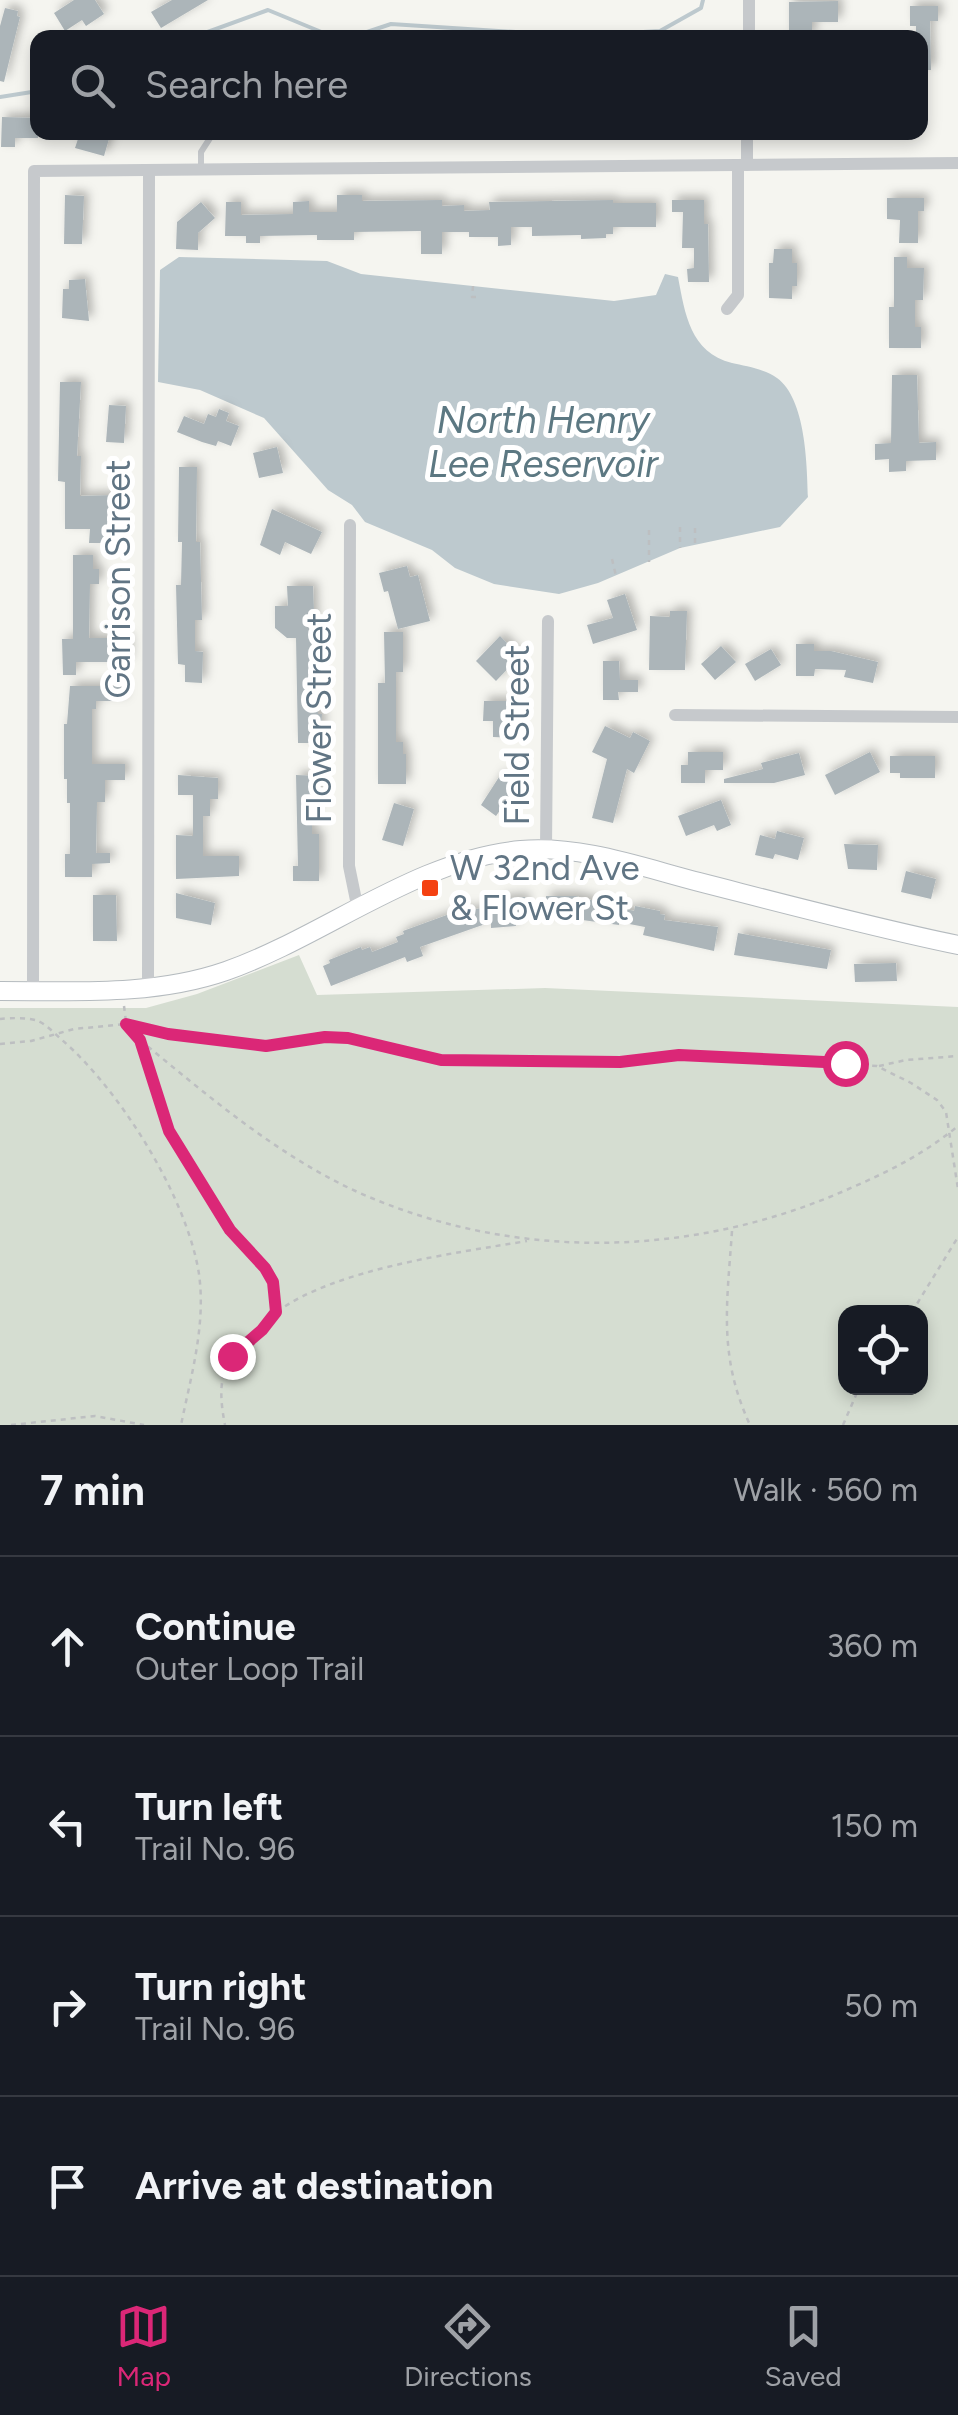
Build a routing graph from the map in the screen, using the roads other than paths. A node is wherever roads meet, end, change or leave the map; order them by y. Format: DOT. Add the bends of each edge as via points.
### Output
graph roads {
  1 [pos="749,0"];
  2 [pos="748,30"];
  3 [pos="209,140"];
  4 [pos="746,140"];
  5 [pos="958,162"];
  6 [pos="742,165"];
  7 [pos="148,170"];
  8 [pos="202,170"];
  9 [pos="728,309"];
  10 [pos="350,525"];
  11 [pos="548,622"];
  12 [pos="675,716"];
  13 [pos="958,717"];
  14 [pos="546,849"];
  15 [pos="358,910"];
  16 [pos="958,944"];
  17 [pos="148,987"];
  18 [pos="0,991"];
  19 [pos="33,991"];
  1 -- 2 [label="street"];
  3 -- 8 [label="lane"];
  4 -- 6 [label="street"];
  5 -- 6 [label="street"];
  6 -- 8 [label="street"];
  6 -- 9 [label="street" via="738,294"];
  7 -- 8 [label="street"];
  7 -- 17 [label="street, Garrison Street"];
  7 -- 19 [label="street" via="34,171"];
  10 -- 15 [label="street, Flower Street" via="349,866"];
  11 -- 14 [label="street, Field Street"];
  12 -- 13 [label="street"];
  14 -- 15 [label="street" via="474,859"];
  14 -- 16 [label="street" via="616,860"];
  15 -- 17 [label="street" via="225,971"];
  17 -- 19 [label="street"];
  18 -- 19 [label="street"];
}
